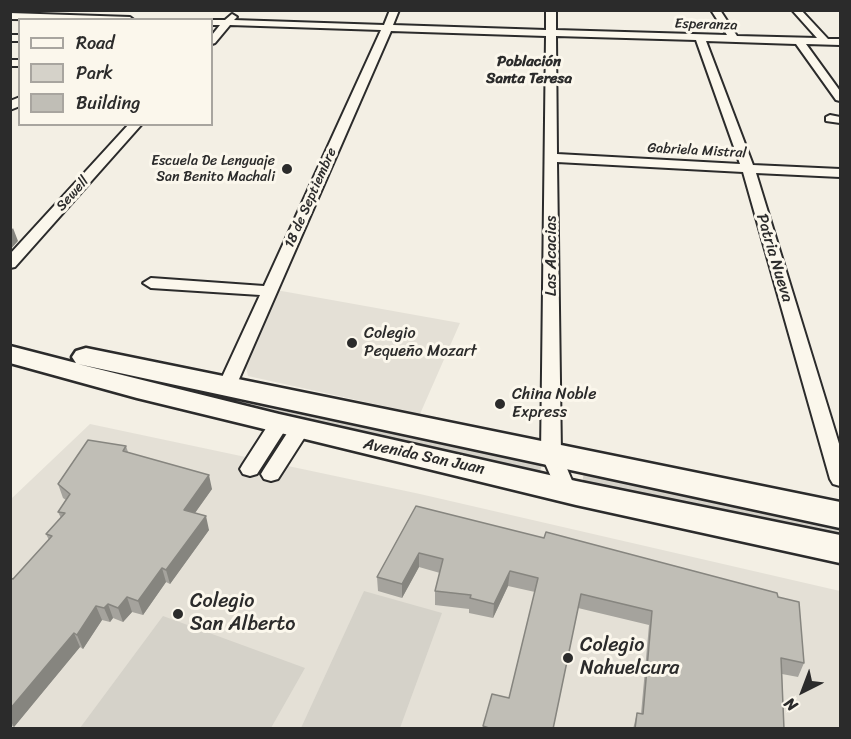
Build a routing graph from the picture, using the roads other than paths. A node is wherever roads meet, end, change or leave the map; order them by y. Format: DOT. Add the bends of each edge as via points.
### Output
graph roads {
  1 [pos="238,10"];
  2 [pos="395,10"];
  3 [pos="550,10"];
  4 [pos="715,10"];
  5 [pos="796,10"];
  6 [pos="14,15"];
  7 [pos="84,18"];
  8 [pos="213,22"];
  9 [pos="228,22"];
  10 [pos="387,28"];
  11 [pos="551,33"];
  12 [pos="700,39"];
  13 [pos="213,40"];
  14 [pos="735,40"];
  15 [pos="799,41"];
  16 [pos="826,42"];
  17 [pos="840,42"];
  18 [pos="840,98"];
  19 [pos="134,126"];
  20 [pos="552,158"];
  21 [pos="747,168"];
  22 [pos="840,173"];
  23 [pos="10,264"];
  24 [pos="151,283"];
  25 [pos="270,291"];
  26 [pos="10,341"];
  27 [pos="10,354"];
  28 [pos="146,380"];
  29 [pos="227,386"];
  30 [pos="289,427"];
  31 [pos="551,454"];
  32 [pos="250,469"];
  33 [pos="271,474"];
  34 [pos="840,479"];
  35 [pos="576,492"];
  36 [pos="840,516"];
  37 [pos="840,549"];
  1 -- 9 [label="street"];
  2 -- 10 [label="street, 18 de Septiembre"];
  3 -- 11 [label="street, Las Acacias"];
  4 -- 14 [label="street"];
  5 -- 16 [label="street"];
  6 -- 7 [label="street"];
  8 -- 9 [label="street, Esperanza"];
  9 -- 10 [label="street, Esperanza"];
  9 -- 13 [label="street"];
  10 -- 11 [label="street, Esperanza"];
  10 -- 25 [label="street, 18 de Septiembre"];
  11 -- 12 [label="street, Esperanza"];
  11 -- 20 [label="street, Las Acacias"];
  12 -- 14 [label="street, Esperanza"];
  12 -- 21 [label="street, Patria Nueva"];
  14 -- 15 [label="street, Esperanza"];
  15 -- 16 [label="street, Esperanza"];
  15 -- 18 [label="street"];
  16 -- 17 [label="street, Esperanza"];
  19 -- 23 [label="street, Sewell"];
  20 -- 21 [label="street, Gabriela Mistral"];
  20 -- 31 [label="street, Las Acacias"];
  21 -- 22 [label="street, Gabriela Mistral"];
  21 -- 34 [label="street, Patria Nueva"];
  24 -- 25 [label="street"];
  25 -- 29 [label="street, 18 de Septiembre"];
  26 -- 28 [label="main road, Avenida San Juan"];
  27 -- 28 [label="main road, Avenida San Juan"];
  28 -- 29 [label="main road, Avenida San Juan"];
  28 -- 30 [label="main road, Avenida San Juan"];
  29 -- 31 [label="main road, Avenida San Juan"];
  30 -- 32 [label="street"];
  30 -- 33 [label="street"];
  30 -- 35 [label="main road, Avenida San Juan"];
  31 -- 35 [label="street, Las Acacias" via="565,488"];
  31 -- 36 [label="main road, Avenida San Juan"];
  35 -- 37 [label="main road, Avenida San Juan"];
}
